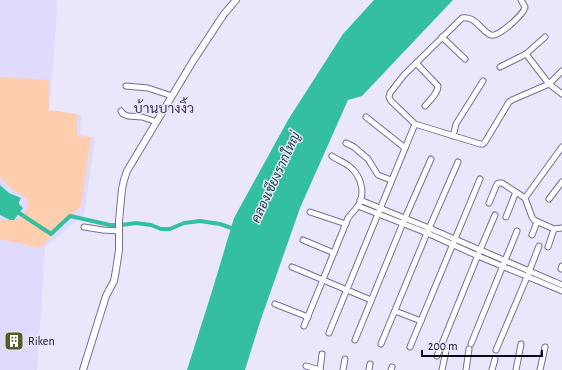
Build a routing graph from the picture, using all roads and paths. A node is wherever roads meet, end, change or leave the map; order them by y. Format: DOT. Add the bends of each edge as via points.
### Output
graph roads {
  1 [pos="236,0"];
  2 [pos="521,0"];
  3 [pos="442,37"];
  4 [pos="545,37"];
  5 [pos="528,56"];
  6 [pos="465,59"];
  7 [pos="416,63"];
  8 [pos="500,67"];
  9 [pos="562,70"];
  10 [pos="483,82"];
  11 [pos="548,82"];
  12 [pos="126,86"];
  13 [pos="562,94"];
  14 [pos="172,96"];
  15 [pos="425,106"];
  16 [pos="121,111"];
  17 [pos="366,117"];
  18 [pos="157,122"];
  19 [pos="415,124"];
  20 [pos="453,136"];
  21 [pos="346,143"];
  22 [pos="405,147"];
  23 [pos="561,150"];
  24 [pos="332,156"];
  25 [pos="431,159"];
  26 [pos="458,162"];
  27 [pos="480,179"];
  28 [pos="391,180"];
  29 [pos="562,182"];
  30 [pos="516,192"];
  31 [pos="525,198"];
  32 [pos="550,199"];
  33 [pos="359,203"];
  34 [pos="489,203"];
  35 [pos="379,211"];
  36 [pos="310,212"];
  37 [pos="495,215"];
  38 [pos="506,217"];
  39 [pos="404,221"];
  40 [pos="537,222"];
  41 [pos="346,224"];
  42 [pos="84,227"];
  43 [pos="562,228"];
  44 [pos="554,229"];
  45 [pos="119,230"];
  46 [pos="428,230"];
  47 [pos="517,231"];
  48 [pos="532,235"];
  49 [pos="303,240"];
  50 [pos="453,242"];
  51 [pos="539,246"];
  52 [pos="548,246"];
  53 [pos="334,253"];
  54 [pos="479,253"];
  55 [pos="503,263"];
  56 [pos="292,267"];
  57 [pos="530,271"];
  58 [pos="527,277"];
  59 [pos="323,280"];
  60 [pos="562,285"];
  61 [pos="347,290"];
  62 [pos="562,291"];
  63 [pos="371,300"];
  64 [pos="275,304"];
  65 [pos="395,311"];
  66 [pos="308,317"];
  67 [pos="421,321"];
  68 [pos="304,326"];
  69 [pos="329,333"];
  70 [pos="354,340"];
  71 [pos="381,344"];
  72 [pos="521,344"];
  73 [pos="410,346"];
  74 [pos="545,347"];
  75 [pos="496,350"];
  76 [pos="446,351"];
  77 [pos="322,354"];
  78 [pos="437,356"];
  79 [pos="345,359"];
  80 [pos="494,360"];
  81 [pos="370,364"];
  82 [pos="306,366"];
  83 [pos="83,370"];
  84 [pos="320,370"];
  85 [pos="343,370"];
  86 [pos="369,370"];
  87 [pos="442,370"];
  88 [pos="466,370"];
  89 [pos="492,370"];
  90 [pos="516,370"];
  91 [pos="540,370"];
  1 -- 14 [label="street" via="210,34"];
  2 -- 3 [label="street" via="525,7 524,12 495,35 490,35 466,17"];
  3 -- 6 [label="street"];
  3 -- 7 [label="street"];
  4 -- 5 [label="street"];
  5 -- 8 [label="street"];
  5 -- 11 [label="street"];
  7 -- 15 [label="street" via="438,86 437,92"];
  7 -- 19 [label="street" via="389,97"];
  9 -- 11 [label="street"];
  10 -- 20 [label="street" via="456,124"];
  11 -- 13 [label="street"];
  11 -- 20 [label="street" via="509,102 483,144"];
  12 -- 14 [label="street" via="148,88"];
  14 -- 18 [label="street"];
  16 -- 18 [label="street" via="128,116"];
  17 -- 22 [label="street"];
  18 -- 45 [label="street" via="124,180"];
  19 -- 20 [label="street"];
  19 -- 22 [label="street"];
  21 -- 28 [label="street" via="368,159 378,175"];
  22 -- 28 [label="street"];
  23 -- 31 [label="street"];
  24 -- 33 [label="street" via="350,166 356,173 362,190"];
  25 -- 39 [label="street"];
  26 -- 46 [label="street"];
  27 -- 50 [label="street"];
  28 -- 35 [label="street"];
  29 -- 32 [label="street"];
  30 -- 31 [label="street"];
  30 -- 34 [label="street" via="499,182"];
  30 -- 38 [label="street"];
  31 -- 40 [label="street" via="532,217"];
  33 -- 35 [label="street"];
  33 -- 41 [label="street"];
  35 -- 39 [label="street"];
  35 -- 61 [label="street"];
  36 -- 41 [label="street"];
  37 -- 54 [label="street"];
  39 -- 46 [label="street"];
  39 -- 63 [label="street"];
  40 -- 44 [label="street"];
  40 -- 48 [label="street"];
  41 -- 53 [label="street"];
  42 -- 45 [label="street"];
  43 -- 44 [label="street"];
  44 -- 52 [label="street"];
  45 -- 83 [label="street" via="118,264 114,281 106,296"];
  46 -- 50 [label="street"];
  46 -- 65 [label="street"];
  47 -- 55 [label="street"];
  49 -- 53 [label="street"];
  50 -- 54 [label="street"];
  50 -- 67 [label="street"];
  51 -- 57 [label="street"];
  53 -- 59 [label="street"];
  54 -- 55 [label="street"];
  54 -- 78 [label="street"];
  55 -- 57 [label="street"];
  55 -- 58 [label="street"];
  55 -- 88 [label="street" via="470,347"];
  56 -- 59 [label="street"];
  57 -- 58 [label="street"];
  57 -- 60 [label="street"];
  58 -- 62 [label="street"];
  58 -- 75 [label="street"];
  59 -- 61 [label="street"];
  59 -- 66 [label="street"];
  61 -- 63 [label="street"];
  61 -- 69 [label="street"];
  63 -- 70 [label="street"];
  64 -- 66 [label="street"];
  65 -- 67 [label="street"];
  65 -- 71 [label="street"];
  66 -- 68 [label="street"];
  67 -- 73 [label="street"];
  72 -- 90 [label="street"];
  74 -- 91 [label="street"];
  76 -- 87 [label="street"];
  77 -- 84 [label="street"];
  79 -- 85 [label="street"];
  80 -- 89 [label="street"];
  81 -- 86 [label="street"];
  82 -- 84 [label="street"];
}
